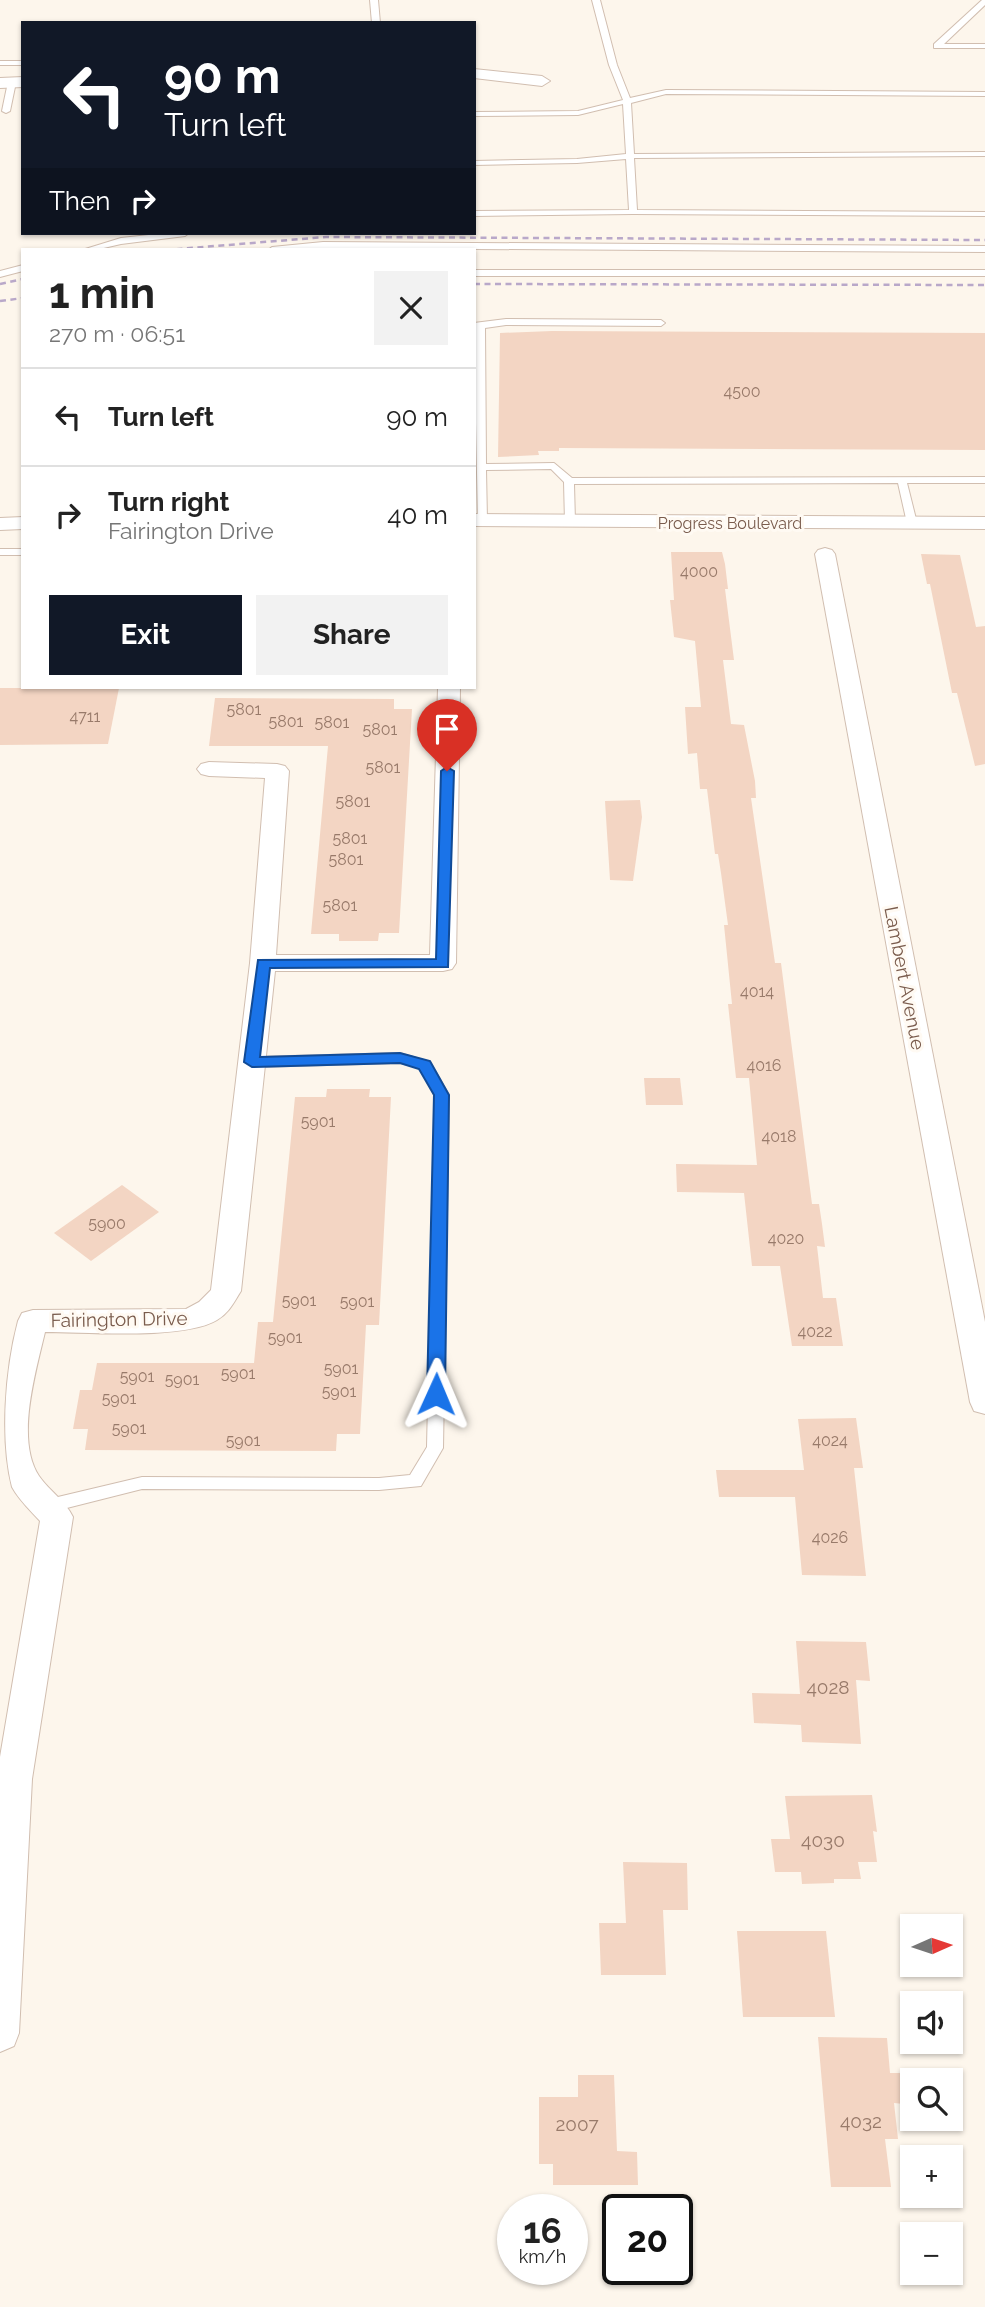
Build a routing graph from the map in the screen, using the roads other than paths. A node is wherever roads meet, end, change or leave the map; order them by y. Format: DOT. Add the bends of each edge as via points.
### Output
graph roads {
  1 [pos="374,0"];
  2 [pos="596,0"];
  3 [pos="985,1"];
  4 [pos="376,21"];
  5 [pos="985,46"];
  6 [pos="0,63"];
  7 [pos="21,63"];
  8 [pos="476,73"];
  9 [pos="542,81"];
  10 [pos="12,82"];
  11 [pos="985,94"];
  12 [pos="627,101"];
  13 [pos="6,111"];
  14 [pos="476,114"];
  15 [pos="985,154"];
  16 [pos="630,156"];
  17 [pos="476,163"];
  18 [pos="633,212"];
  19 [pos="476,214"];
  20 [pos="985,214"];
  21 [pos="169,235"];
  22 [pos="94,248"];
  23 [pos="292,248"];
  24 [pos="985,249"];
  25 [pos="21,269"];
  26 [pos="476,273"];
  27 [pos="985,273"];
  28 [pos="0,274"];
  29 [pos="661,323"];
  30 [pos="477,326"];
  31 [pos="479,471"];
  32 [pos="985,480"];
  33 [pos="569,481"];
  34 [pos="902,481"];
  35 [pos="478,520"];
  36 [pos="570,522"];
  37 [pos="21,523"];
  38 [pos="912,523"];
  39 [pos="985,523"];
  40 [pos="0,524"];
  41 [pos="0,552"];
  42 [pos="21,552"];
  43 [pos="825,554"];
  44 [pos="449,689"];
  45 [pos="209,769"];
  46 [pos="263,963"];
  47 [pos="252,1062"];
  48 [pos="985,1402"];
  49 [pos="47,1506"];
  50 [pos="6,1805"];
  51 [pos="0,2033"];
  1 -- 4 [label="lane"];
  2 -- 12 [label="lane" via="612,65"];
  3 -- 5 [label="lane" via="937,46"];
  6 -- 7 [label="lane"];
  8 -- 9 [label="street"];
  10 -- 13 [label="lane"];
  11 -- 12 [label="lane" via="666,92"];
  12 -- 14 [label="lane" via="578,113"];
  12 -- 16 [label="lane"];
  15 -- 16 [label="lane"];
  16 -- 17 [label="lane" via="577,162"];
  16 -- 18 [label="lane"];
  18 -- 19 [label="lane"];
  18 -- 20 [label="lane"];
  21 -- 22 [label="lane"];
  23 -- 24 [label="lane"];
  25 -- 28 [label="lane"];
  26 -- 27 [label="lane"];
  29 -- 30 [label="lane" via="506,322"];
  30 -- 31 [label="lane"];
  31 -- 33 [label="lane" via="554,466"];
  31 -- 35 [label="lane"];
  32 -- 34 [label="lane"];
  33 -- 34 [label="lane"];
  33 -- 36 [label="lane"];
  34 -- 38 [label="lane"];
  35 -- 36 [label="street, Progress Boulevard"];
  36 -- 38 [label="street, Progress Boulevard"];
  37 -- 40 [label="street"];
  38 -- 39 [label="street, Progress Boulevard"];
  41 -- 42 [label="lane"];
  43 -- 48 [label="street, Lambert Avenue"];
  44 -- 46 [label="street" via="443,964"];
  45 -- 46 [label="street, Fairington Drive" via="277,771"];
  46 -- 47 [label="street, Fairington Drive"];
  47 -- 49 [label="street, Fairington Drive" via="226,1291 220,1303 188,1320 33,1321 8,1419 10,1448 22,1478"];
  47 -- 49 [label="lane" via="400,1058 425,1065 442,1095 435,1448 415,1482 142,1483"];
  49 -- 50 [label="street, Fairington Drive" via="57,1517"];
  50 -- 51 [label="street, Fairington Drive"];
}
